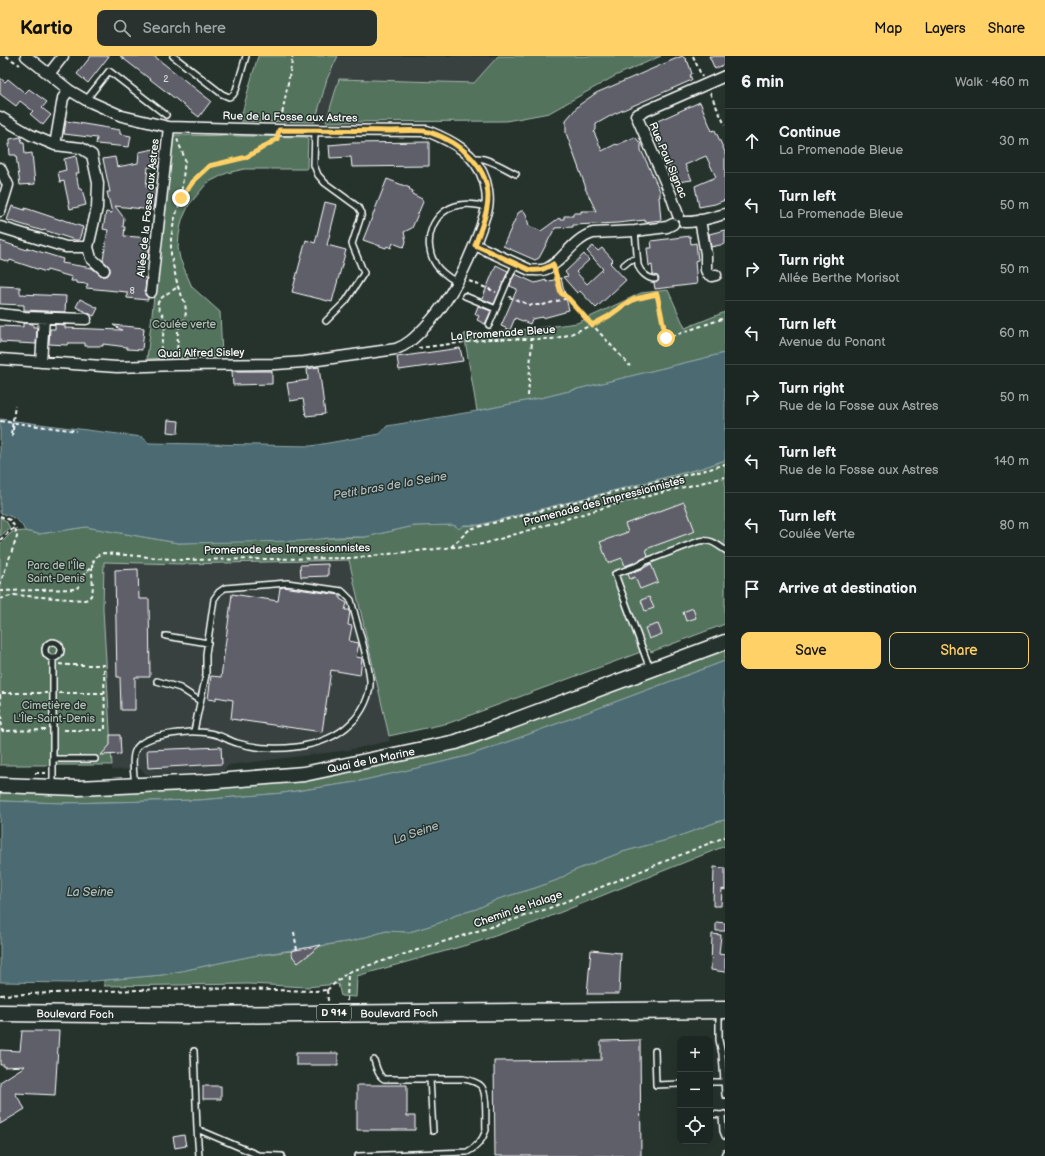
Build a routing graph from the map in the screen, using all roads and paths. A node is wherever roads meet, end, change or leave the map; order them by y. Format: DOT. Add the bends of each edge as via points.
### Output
graph roads {
  1 [pos="26,56"];
  2 [pos="63,56"];
  3 [pos="174,56"];
  4 [pos="246,56"];
  5 [pos="293,56"];
  6 [pos="49,74"];
  7 [pos="725,76"];
  8 [pos="69,90"];
  9 [pos="86,100"];
  10 [pos="166,115"];
  11 [pos="0,117"];
  12 [pos="169,127"];
  13 [pos="279,130"];
  14 [pos="315,130"];
  15 [pos="55,145"];
  16 [pos="472,159"];
  17 [pos="0,168"];
  18 [pos="516,174"];
  19 [pos="181,198"];
  20 [pos="487,207"];
  21 [pos="0,211"];
  22 [pos="725,214"];
  23 [pos="681,218"];
  24 [pos="700,220"];
  25 [pos="0,227"];
  26 [pos="635,231"];
  27 [pos="475,245"];
  28 [pos="88,247"];
  29 [pos="637,259"];
  30 [pos="516,263"];
  31 [pos="553,264"];
  32 [pos="624,265"];
  33 [pos="104,270"];
  34 [pos="716,275"];
  35 [pos="655,279"];
  36 [pos="469,281"];
  37 [pos="458,283"];
  38 [pos="178,287"];
  39 [pos="151,292"];
  40 [pos="502,294"];
  41 [pos="465,296"];
  42 [pos="568,298"];
  43 [pos="496,309"];
  44 [pos="0,314"];
  45 [pos="44,318"];
  46 [pos="725,318"];
  47 [pos="86,319"];
  48 [pos="326,321"];
  49 [pos="489,325"];
  50 [pos="592,325"];
  51 [pos="532,340"];
  52 [pos="402,347"];
  53 [pos="0,359"];
  54 [pos="41,362"];
  55 [pos="157,365"];
  56 [pos="177,365"];
  57 [pos="630,366"];
  58 [pos="528,396"];
  59 [pos="15,406"];
  60 [pos="0,421"];
  61 [pos="14,422"];
  62 [pos="77,431"];
  63 [pos="725,464"];
  64 [pos="725,477"];
  65 [pos="0,516"];
  66 [pos="15,527"];
  67 [pos="0,540"];
  68 [pos="450,548"];
  69 [pos="725,550"];
  70 [pos="93,565"];
  71 [pos="0,584"];
  72 [pos="0,590"];
  73 [pos="0,599"];
  74 [pos="166,636"];
  75 [pos="725,642"];
  76 [pos="208,644"];
  77 [pos="53,658"];
  78 [pos="650,670"];
  79 [pos="157,681"];
  80 [pos="200,701"];
  81 [pos="194,731"];
  82 [pos="95,758"];
  83 [pos="53,759"];
  84 [pos="0,785"];
  85 [pos="135,785"];
  86 [pos="53,787"];
  87 [pos="725,837"];
  88 [pos="294,932"];
  89 [pos="297,950"];
  90 [pos="348,972"];
  91 [pos="327,990"];
  92 [pos="0,995"];
  93 [pos="4,995"];
  94 [pos="0,1001"];
  95 [pos="328,1001"];
  96 [pos="347,1006"];
  97 [pos="722,1010"];
  98 [pos="0,1013"];
  99 [pos="194,1051"];
  100 [pos="655,1051"];
  101 [pos="724,1053"];
  102 [pos="374,1060"];
  103 [pos="430,1079"];
  104 [pos="713,1082"];
  105 [pos="724,1082"];
  106 [pos="677,1084"];
  107 [pos="725,1095"];
  108 [pos="713,1114"];
  109 [pos="724,1114"];
  110 [pos="197,1129"];
  111 [pos="433,1131"];
  112 [pos="725,1136"];
  113 [pos="199,1156"];
  114 [pos="282,1156"];
  115 [pos="358,1156"];
  1 -- 6 [label="street, Rue de la Fosse aux Astres"];
  2 -- 6 [label="street"];
  3 -- 4 [label="lane" via="229,97 236,90"];
  5 -- 13 [label="path"];
  6 -- 8 [label="street, Rue de la Fosse aux Astres"];
  7 -- 23 [label="street, Rue Paul Signac" via="636,115"];
  8 -- 9 [label="street, Rue de la Fosse aux Astres"];
  8 -- 15 [label="street" via="63,98"];
  9 -- 10 [label="lane" via="109,71"];
  9 -- 12 [label="street, Rue de la Fosse aux Astres" via="122,116"];
  11 -- 15 [label="street"];
  12 -- 13 [label="street, Rue de la Fosse aux Astres"];
  12 -- 19 [label="path" via="179,142 185,159"];
  12 -- 39 [label="street, Allée de la Fosse aux Astres"];
  13 -- 14 [label="street, Rue de la Fosse aux Astres"];
  13 -- 19 [label="path" via="277,139 247,157 209,166"];
  14 -- 16 [label="street, Rue de la Fosse aux Astres" via="427,131 457,145"];
  14 -- 48 [label="lane" via="314,165 318,175 358,207 362,214 352,244 364,273 346,301"];
  15 -- 28 [label="street" via="81,148 92,155 98,183 97,208"];
  16 -- 18 [label="lane" via="483,158"];
  16 -- 20 [label="street, Rue de la Fosse aux Astres" via="485,180"];
  17 -- 21 [label="street" via="8,185"];
  19 -- 38 [label="path" via="171,239 171,256"];
  20 -- 27 [label="street, Rue de la Fosse aux Astres"];
  20 -- 37 [label="lane" via="462,204 453,206 440,216 429,236 429,248 437,266"];
  22 -- 24 [label="street"];
  23 -- 24 [label="street" via="689,222"];
  23 -- 26 [label="street" via="683,226 676,227 673,224"];
  24 -- 34 [label="street" via="706,270 708,274"];
  25 -- 28 [label="street" via="66,247"];
  26 -- 29 [label="lane"];
  26 -- 31 [label="street" via="589,234 581,238"];
  27 -- 30 [label="street"];
  27 -- 37 [label="street, Rue de la Fosse aux Astres"];
  28 -- 33 [label="street" via="91,258"];
  29 -- 32 [label="lane" via="630,260"];
  29 -- 35 [label="lane" via="639,269 648,278"];
  30 -- 31 [label="street" via="538,271"];
  30 -- 40 [label="lane"];
  31 -- 42 [label="path" via="561,293"];
  36 -- 40 [label="path"];
  37 -- 52 [label="street, Rue de la Fosse aux Astres" via="430,322"];
  38 -- 55 [label="path" via="158,303 166,320"];
  38 -- 56 [label="path" via="186,311 178,329"];
  40 -- 42 [label="path" via="530,305"];
  40 -- 43 [label="lane"];
  41 -- 43 [label="lane"];
  42 -- 50 [label="path"];
  43 -- 49 [label="lane"];
  44 -- 45 [label="street"];
  45 -- 47 [label="street"];
  45 -- 54 [label="street"];
  46 -- 50 [label="path, La Promenade Bleue" via="666,338 657,294 635,299"];
  50 -- 51 [label="path, La Promenade Bleue" via="568,335"];
  50 -- 57 [label="path"];
  51 -- 52 [label="path, La Promenade Bleue" via="490,339 407,349"];
  51 -- 58 [label="path"];
  52 -- 56 [label="street, Quai Alfred Sisley" via="304,362"];
  53 -- 54 [label="street, Quai Alfred Sisley"];
  54 -- 55 [label="street, Quai Alfred Sisley" via="117,368"];
  55 -- 56 [label="street, Quai Alfred Sisley"];
  59 -- 61 [label="path, bridge" via="12,436"];
  60 -- 61 [label="path"];
  61 -- 62 [label="path"];
  63 -- 68 [label="path" via="470,529"];
  64 -- 68 [label="path, Promenade des Impressionnistes" via="616,504 483,544"];
  65 -- 66 [label="path" via="10,520"];
  66 -- 67 [label="path"];
  66 -- 71 [label="path" via="17,537"];
  68 -- 70 [label="path, Promenade des Impressionnistes" via="351,558 182,560 104,553 95,558"];
  69 -- 78 [label="lane" via="712,542 699,541 615,574"];
  70 -- 72 [label="path, Promenade des Impressionnistes" via="79,580 76,589"];
  70 -- 73 [label="path" via="92,595 88,599 14,595"];
  74 -- 76 [label="lane"];
  75 -- 78 [label="street, Quai de la Marine"];
  76 -- 80 [label="lane" via="206,675"];
  76 -- 81 [label="lane" via="214,599 224,588 287,583 342,591 351,600 370,681 367,699 358,718 330,738 310,745 256,747 236,743 218,735"];
  77 -- 83 [label="lane"];
  78 -- 85 [label="street, Quai de la Marine" via="456,742 304,774"];
  79 -- 80 [label="lane" via="180,688"];
  80 -- 81 [label="lane"];
  81 -- 85 [label="lane" via="155,737 138,747 134,758"];
  82 -- 83 [label="lane"];
  83 -- 86 [label="lane"];
  84 -- 86 [label="street, Quai de la Marine"];
  85 -- 86 [label="street, Quai de la Marine"];
  87 -- 90 [label="path, Chemin de Halage" via="547,909"];
  88 -- 89 [label="path"];
  90 -- 91 [label="path, Chemin de Halage"];
  90 -- 96 [label="path"];
  91 -- 93 [label="path" via="193,988"];
  91 -- 95 [label="path"];
  92 -- 93 [label="path"];
  93 -- 94 [label="path"];
  97 -- 98 [label="main road, Boulevard Foch / D 914" via="190,1015"];
  97 -- 101 [label="lane" via="719,1040"];
  99 -- 110 [label="lane"];
  100 -- 106 [label="lane" via="656,1085"];
  101 -- 105 [label="lane"];
  102 -- 103 [label="lane" via="381,1078"];
  103 -- 111 [label="lane"];
  103 -- 115 [label="lane" via="463,1079 475,1082 483,1088 486,1130 478,1145 467,1152"];
  104 -- 105 [label="lane"];
  105 -- 107 [label="lane"];
  108 -- 109 [label="lane"];
  109 -- 112 [label="lane"];
  110 -- 113 [label="lane"];
  110 -- 114 [label="lane" via="258,1155"];
}
